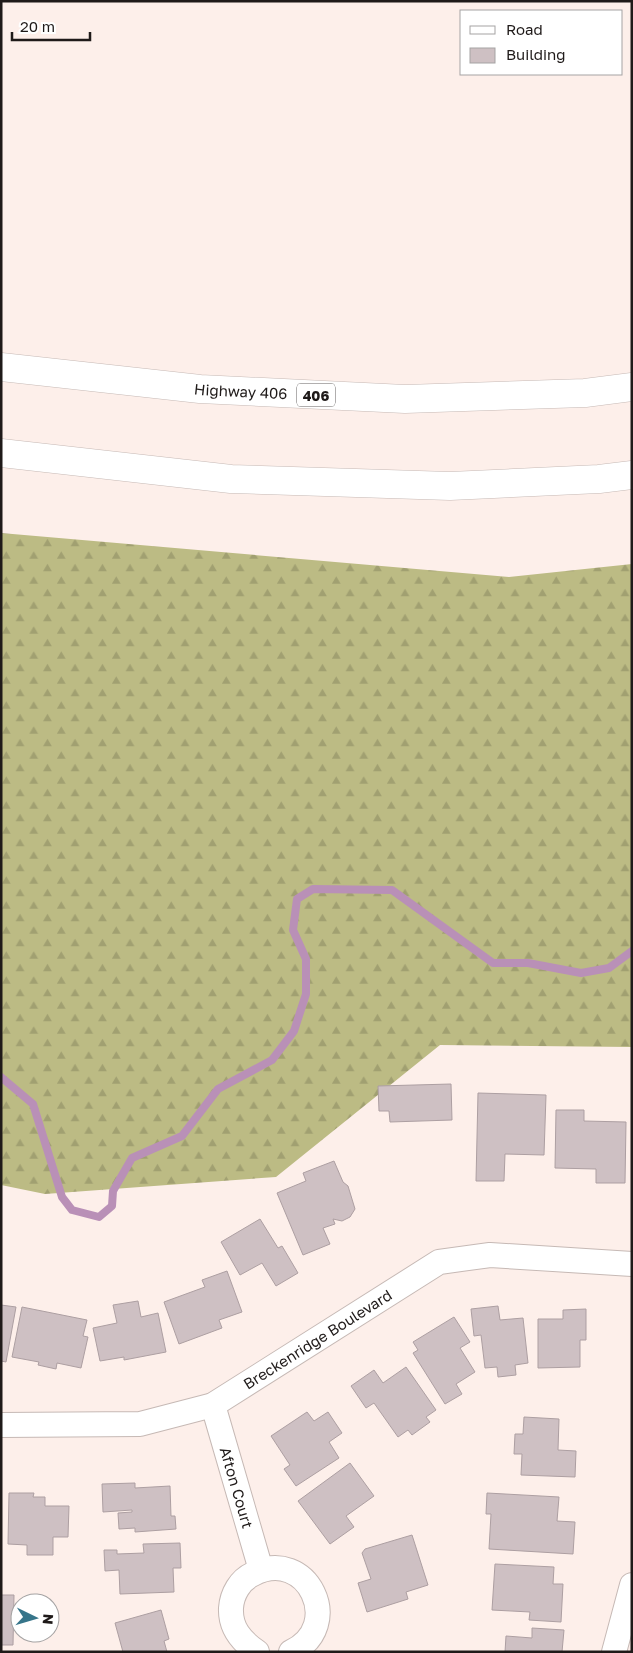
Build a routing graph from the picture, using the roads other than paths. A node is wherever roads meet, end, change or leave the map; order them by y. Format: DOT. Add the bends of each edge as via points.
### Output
graph roads {
  1 [pos="1,367"];
  2 [pos="632,387"];
  3 [pos="1,453"];
  4 [pos="632,475"];
  5 [pos="632,1264"];
  6 [pos="213,1405"];
  7 [pos="1,1425"];
  8 [pos="261,1570"];
  9 [pos="632,1585"];
  10 [pos="257,1652"];
  11 [pos="291,1652"];
  12 [pos="614,1652"];
  1 -- 2 [label="highway, Highway 406 / 406" via="200,389 405,399 585,393"];
  3 -- 4 [label="highway" via="250,480 450,486"];
  5 -- 6 [label="street, Breckenridge Boulevard" via="490,1256 438,1262"];
  6 -- 7 [label="street, Breckenridge Boulevard" via="140,1424"];
  6 -- 8 [label="street, Afton Court"];
  8 -- 10 [label="street" via="238,1588 231,1610 236,1632 244,1644"];
  8 -- 11 [label="street" via="288,1570 310,1586 316,1599 316,1626 309,1638"];
  9 -- 12 [label="street"];
}
